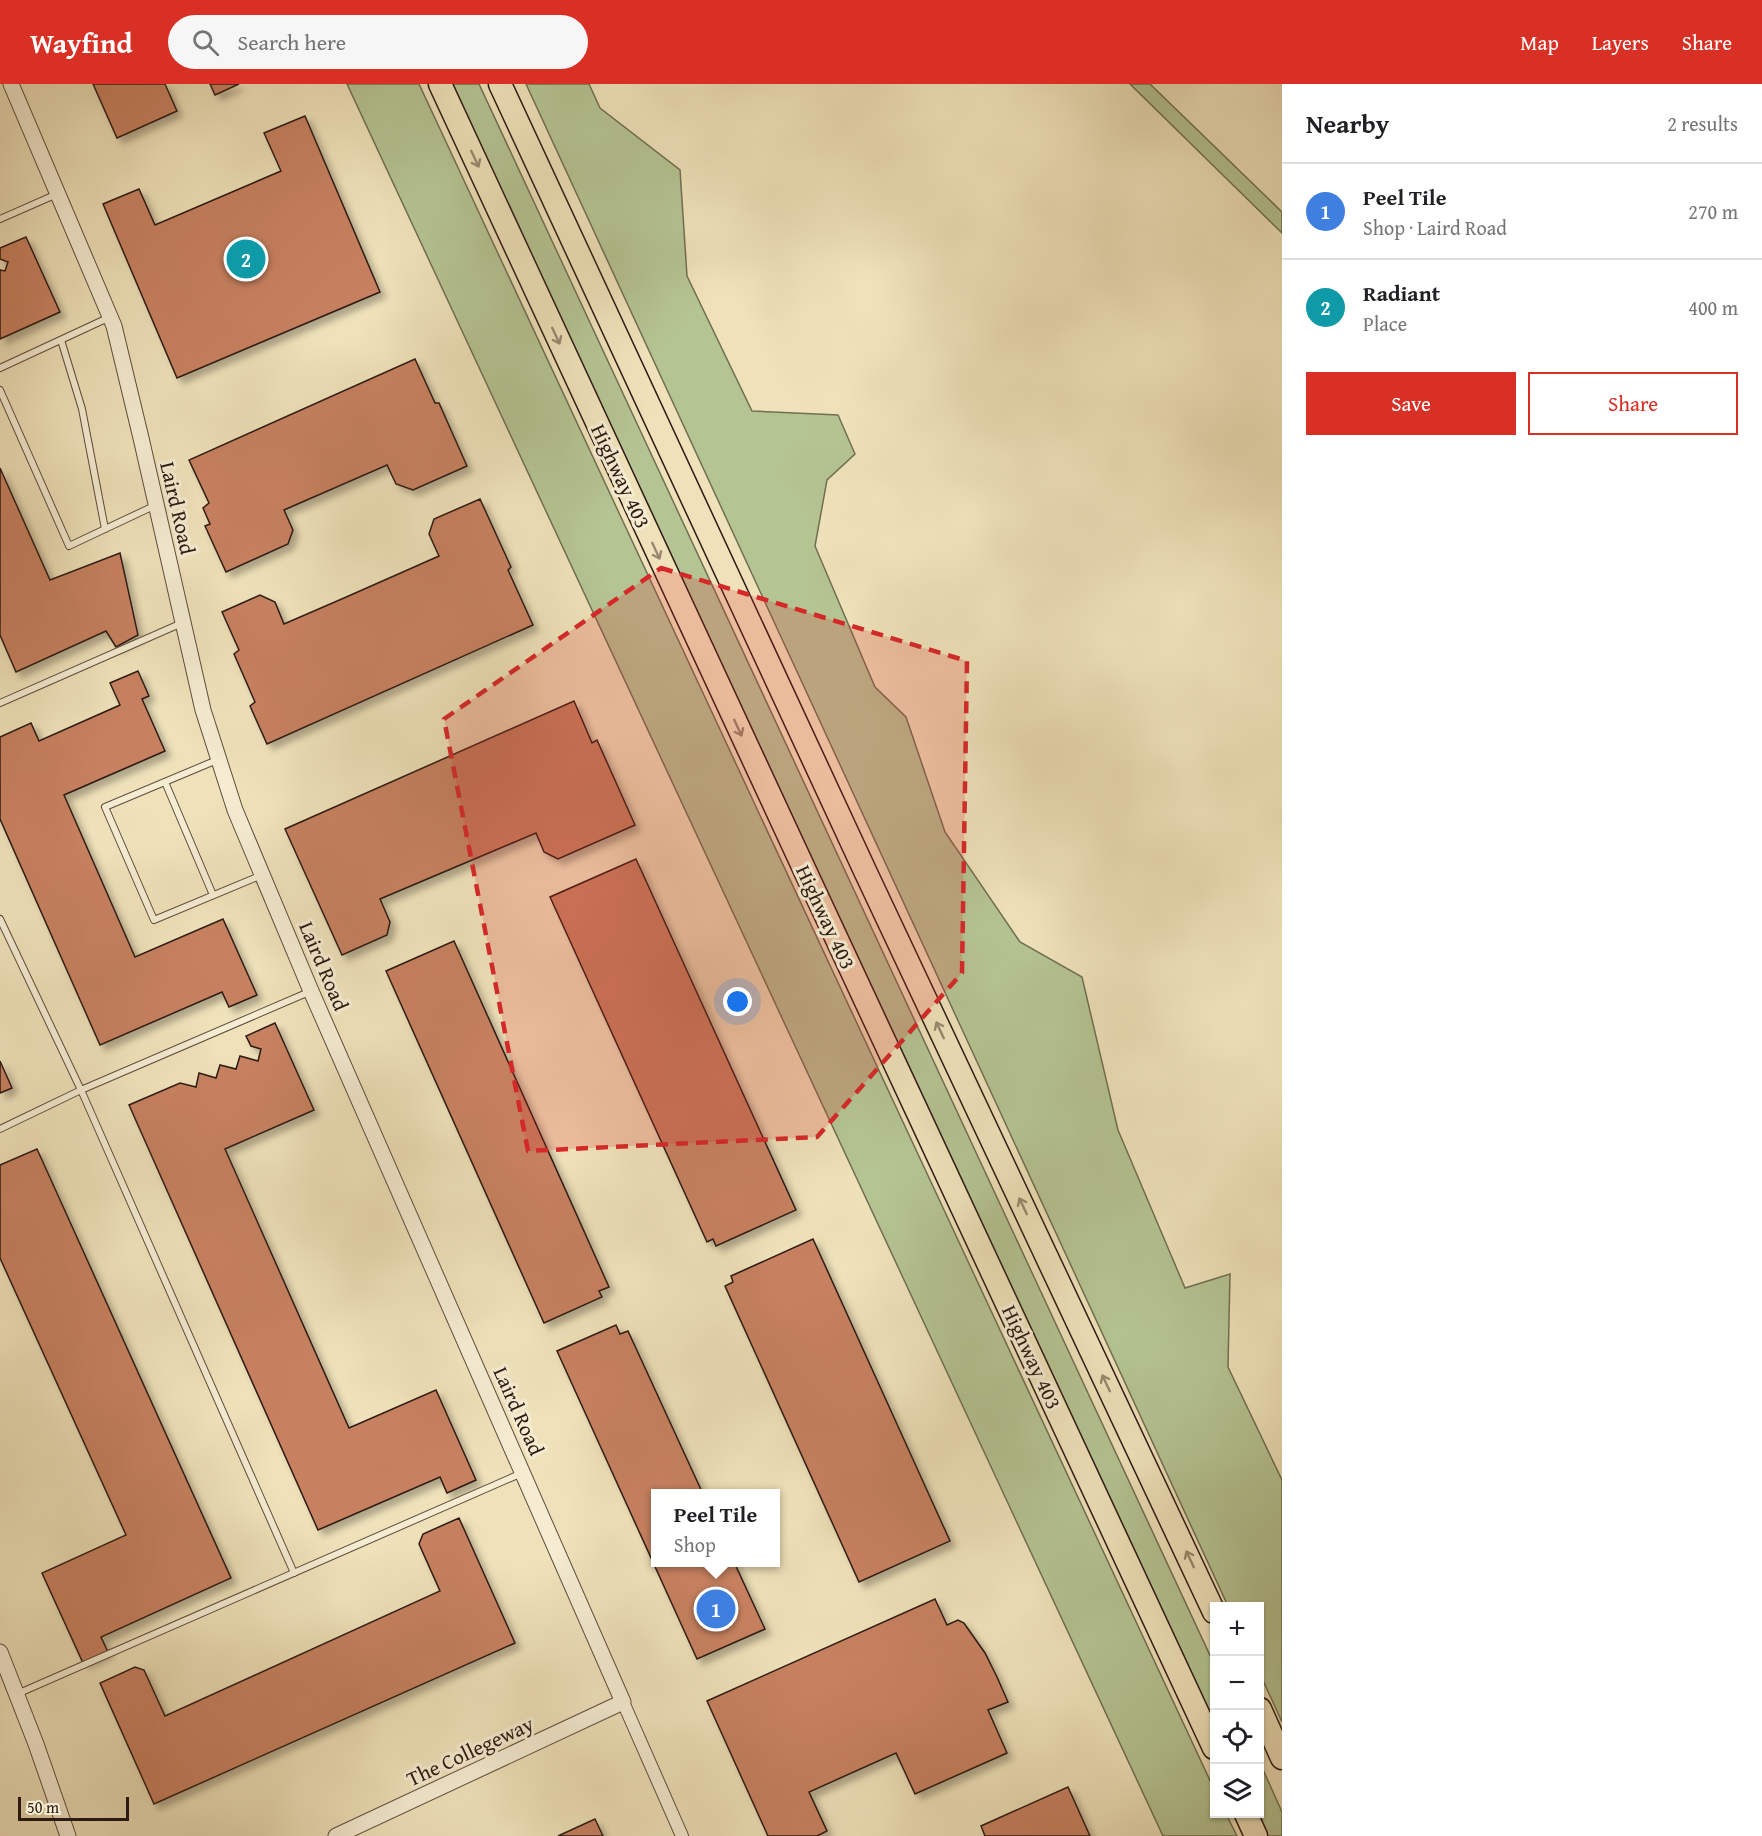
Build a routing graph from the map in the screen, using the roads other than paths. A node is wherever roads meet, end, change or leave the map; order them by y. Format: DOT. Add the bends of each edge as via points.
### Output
graph roads {
  1 [pos="11,84"];
  2 [pos="440,84"];
  3 [pos="500,84"];
  4 [pos="59,194"];
  5 [pos="0,219"];
  6 [pos="110,317"];
  7 [pos="61,340"];
  8 [pos="0,368"];
  9 [pos="0,390"];
  10 [pos="156,505"];
  11 [pos="105,529"];
  12 [pos="182,623"];
  13 [pos="0,703"];
  14 [pos="219,759"];
  15 [pos="165,782"];
  16 [pos="263,875"];
  17 [pos="213,895"];
  18 [pos="0,919"];
  19 [pos="311,991"];
  20 [pos="81,1090"];
  21 [pos="0,1129"];
  22 [pos="523,1473"];
  23 [pos="294,1573"];
  24 [pos="1210,1602"];
  25 [pos="0,1652"];
  26 [pos="16,1694"];
  27 [pos="623,1702"];
  28 [pos="1260,1710"];
  29 [pos="1210,1737"];
  30 [pos="1282,1758"];
  31 [pos="1247,1818"];
  32 [pos="68,1836"];
  33 [pos="336,1836"];
  34 [pos="682,1836"];
  35 [pos="1256,1836"];
  1 -- 4 [label="street, Laird Road"];
  2 -- 29 [label="highway, Highway 403, one-way"];
  24 -- 3 [label="highway, one-way"];
  4 -- 5 [label="lane"];
  4 -- 6 [label="street, Laird Road"];
  6 -- 7 [label="lane"];
  6 -- 10 [label="street, Laird Road"];
  7 -- 8 [label="lane"];
  7 -- 11 [label="lane" via="81,409"];
  9 -- 11 [label="lane" via="69,546"];
  10 -- 11 [label="lane"];
  10 -- 12 [label="street, Laird Road"];
  12 -- 13 [label="lane"];
  12 -- 14 [label="street, Laird Road"];
  14 -- 15 [label="lane"];
  14 -- 16 [label="street, Laird Road"];
  15 -- 17 [label="lane"];
  15 -- 17 [label="lane" via="105,807 154,920"];
  16 -- 17 [label="lane"];
  16 -- 19 [label="street, Laird Road"];
  18 -- 20 [label="lane"];
  19 -- 20 [label="lane"];
  19 -- 22 [label="street, Laird Road"];
  20 -- 21 [label="lane"];
  20 -- 23 [label="lane"];
  22 -- 23 [label="lane"];
  22 -- 27 [label="street, Laird Road"];
  23 -- 26 [label="lane"];
  25 -- 26 [label="street"];
  26 -- 32 [label="street"];
  27 -- 33 [label="street, The Collegeway"];
  27 -- 34 [label="street, Laird Road"];
  28 -- 30 [label="highway"];
  31 -- 35 [label="highway"];
}
